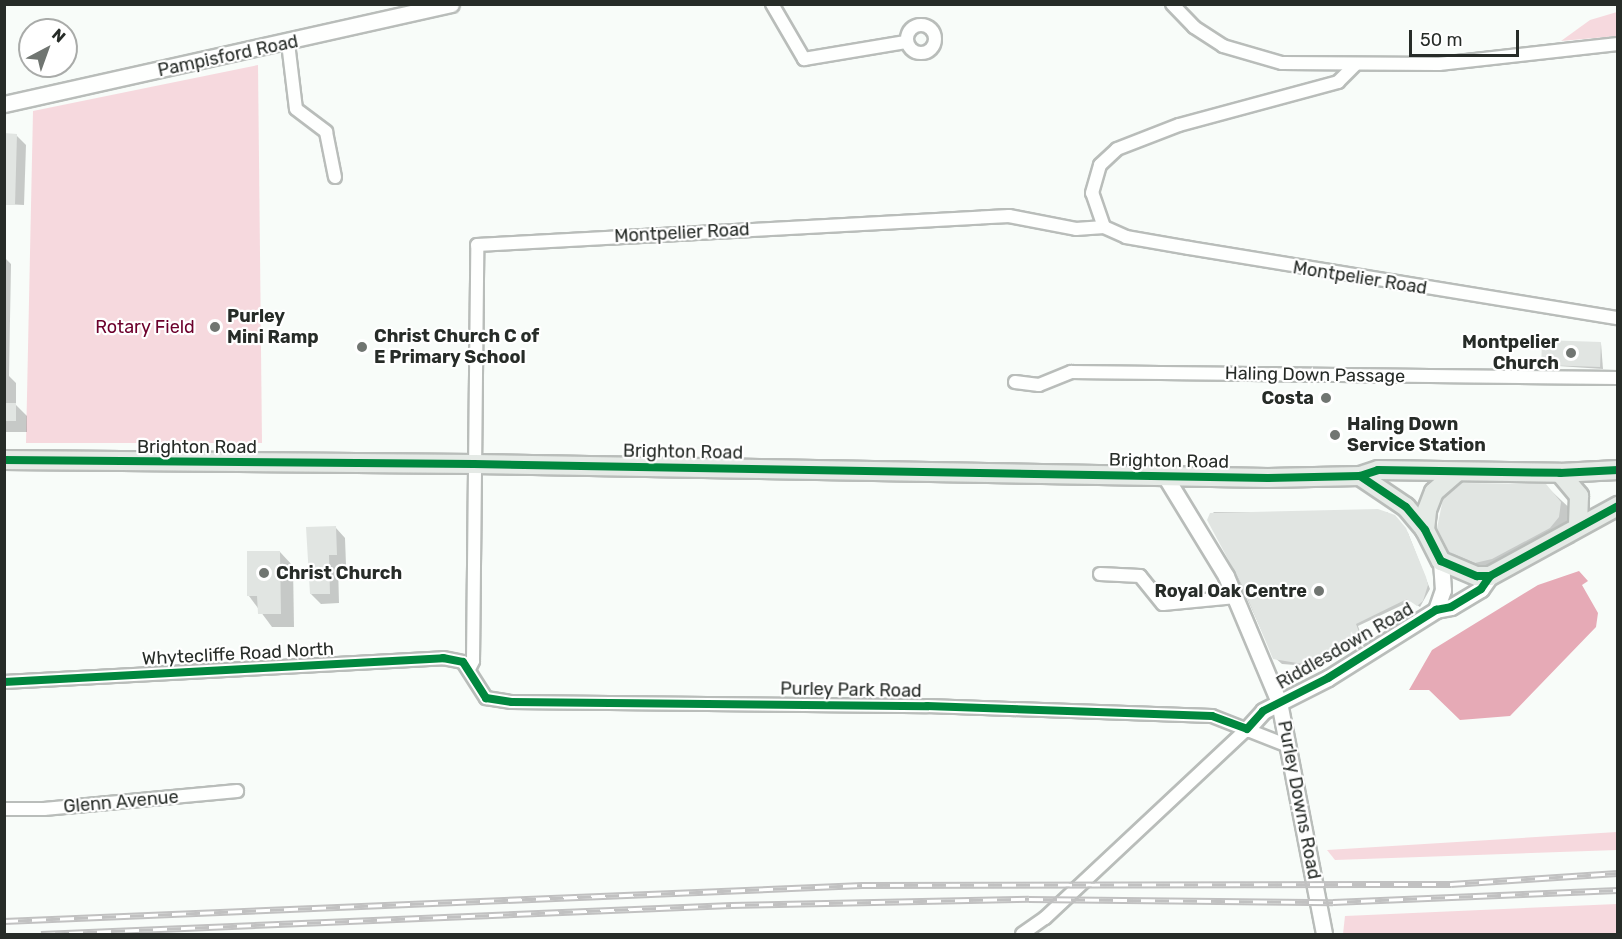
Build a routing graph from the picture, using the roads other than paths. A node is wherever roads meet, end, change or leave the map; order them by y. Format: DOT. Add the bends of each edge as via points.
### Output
graph roads {
  1 [pos="451,4"];
  2 [pos="771,4"];
  3 [pos="1172,4"];
  4 [pos="906,42"];
  5 [pos="288,44"];
  6 [pos="1617,44"];
  7 [pos="1354,65"];
  8 [pos="4,104"];
  9 [pos="335,177"];
  10 [pos="1104,227"];
  11 [pos="1617,318"];
  12 [pos="1617,378"];
  13 [pos="1015,382"];
  14 [pos="4,460"];
  15 [pos="474,464"];
  16 [pos="1617,470"];
  17 [pos="1456,472"];
  18 [pos="1560,474"];
  19 [pos="1165,476"];
  20 [pos="1360,476"];
  21 [pos="1617,506"];
  22 [pos="1578,524"];
  23 [pos="1425,530"];
  24 [pos="1441,561"];
  25 [pos="1100,573"];
  26 [pos="1490,576"];
  27 [pos="1236,597"];
  28 [pos="1436,610"];
  29 [pos="469,669"];
  30 [pos="4,682"];
  31 [pos="1279,702"];
  32 [pos="1246,729"];
  33 [pos="1286,745"];
  34 [pos="237,791"];
  35 [pos="4,809"];
  36 [pos="1022,934"];
  37 [pos="1324,934"];
  1 -- 5 [label="street, Pampisford Road"];
  2 -- 4 [label="street" via="804,59"];
  3 -- 7 [label="street" via="1205,35 1247,56 1282,63"];
  5 -- 8 [label="street, Pampisford Road"];
  5 -- 9 [label="street" via="296,109 326,132"];
  6 -- 7 [label="street" via="1494,60"];
  7 -- 10 [label="street" via="1338,82 1179,125 1117,149 1100,165 1092,193"];
  10 -- 11 [label="street, Montpelier Road" via="1126,237"];
  10 -- 15 [label="street, Montpelier Road" via="1076,229 1009,216 477,245"];
  12 -- 13 [label="street, Haling Down Passage" via="1071,372 1039,385"];
  14 -- 15 [label="main road, Brighton Road"];
  15 -- 19 [label="main road, Brighton Road"];
  15 -- 29 [label="street" via="473,661"];
  16 -- 18 [label="main road"];
  17 -- 18 [label="main road"];
  17 -- 20 [label="main road, Brighton Road" via="1378,470"];
  17 -- 23 [label="main road" via="1434,492"];
  18 -- 22 [label="main road" via="1579,496"];
  19 -- 20 [label="main road, Brighton Road"];
  19 -- 27 [label="street, Purley Downs Road"];
  20 -- 23 [label="main road" via="1396,498"];
  21 -- 22 [label="main road"];
  22 -- 26 [label="main road"];
  23 -- 24 [label="main road"];
  24 -- 26 [label="main road" via="1463,573"];
  24 -- 28 [label="street, Riddlesdown Road" via="1443,590"];
  25 -- 27 [label="street" via="1140,576 1163,604"];
  26 -- 28 [label="street, Riddlesdown Road" via="1481,589 1451,607"];
  27 -- 31 [label="street, Purley Downs Road"];
  28 -- 31 [label="street, Riddlesdown Road" via="1328,678"];
  29 -- 30 [label="street, Whytecliffe Road North" via="455,658 443,658"];
  29 -- 32 [label="street, Purley Park Road" via="486,698 512,702 927,706 1219,718"];
  31 -- 32 [label="street, Riddlesdown Road" via="1263,711"];
  31 -- 33 [label="street, Purley Downs Road"];
  32 -- 33 [label="street"];
  32 -- 36 [label="street, Riddlesdown Road" via="1045,918"];
  33 -- 37 [label="street, Purley Downs Road" via="1312,859"];
  34 -- 35 [label="street, Glenn Avenue" via="44,809"];
}
